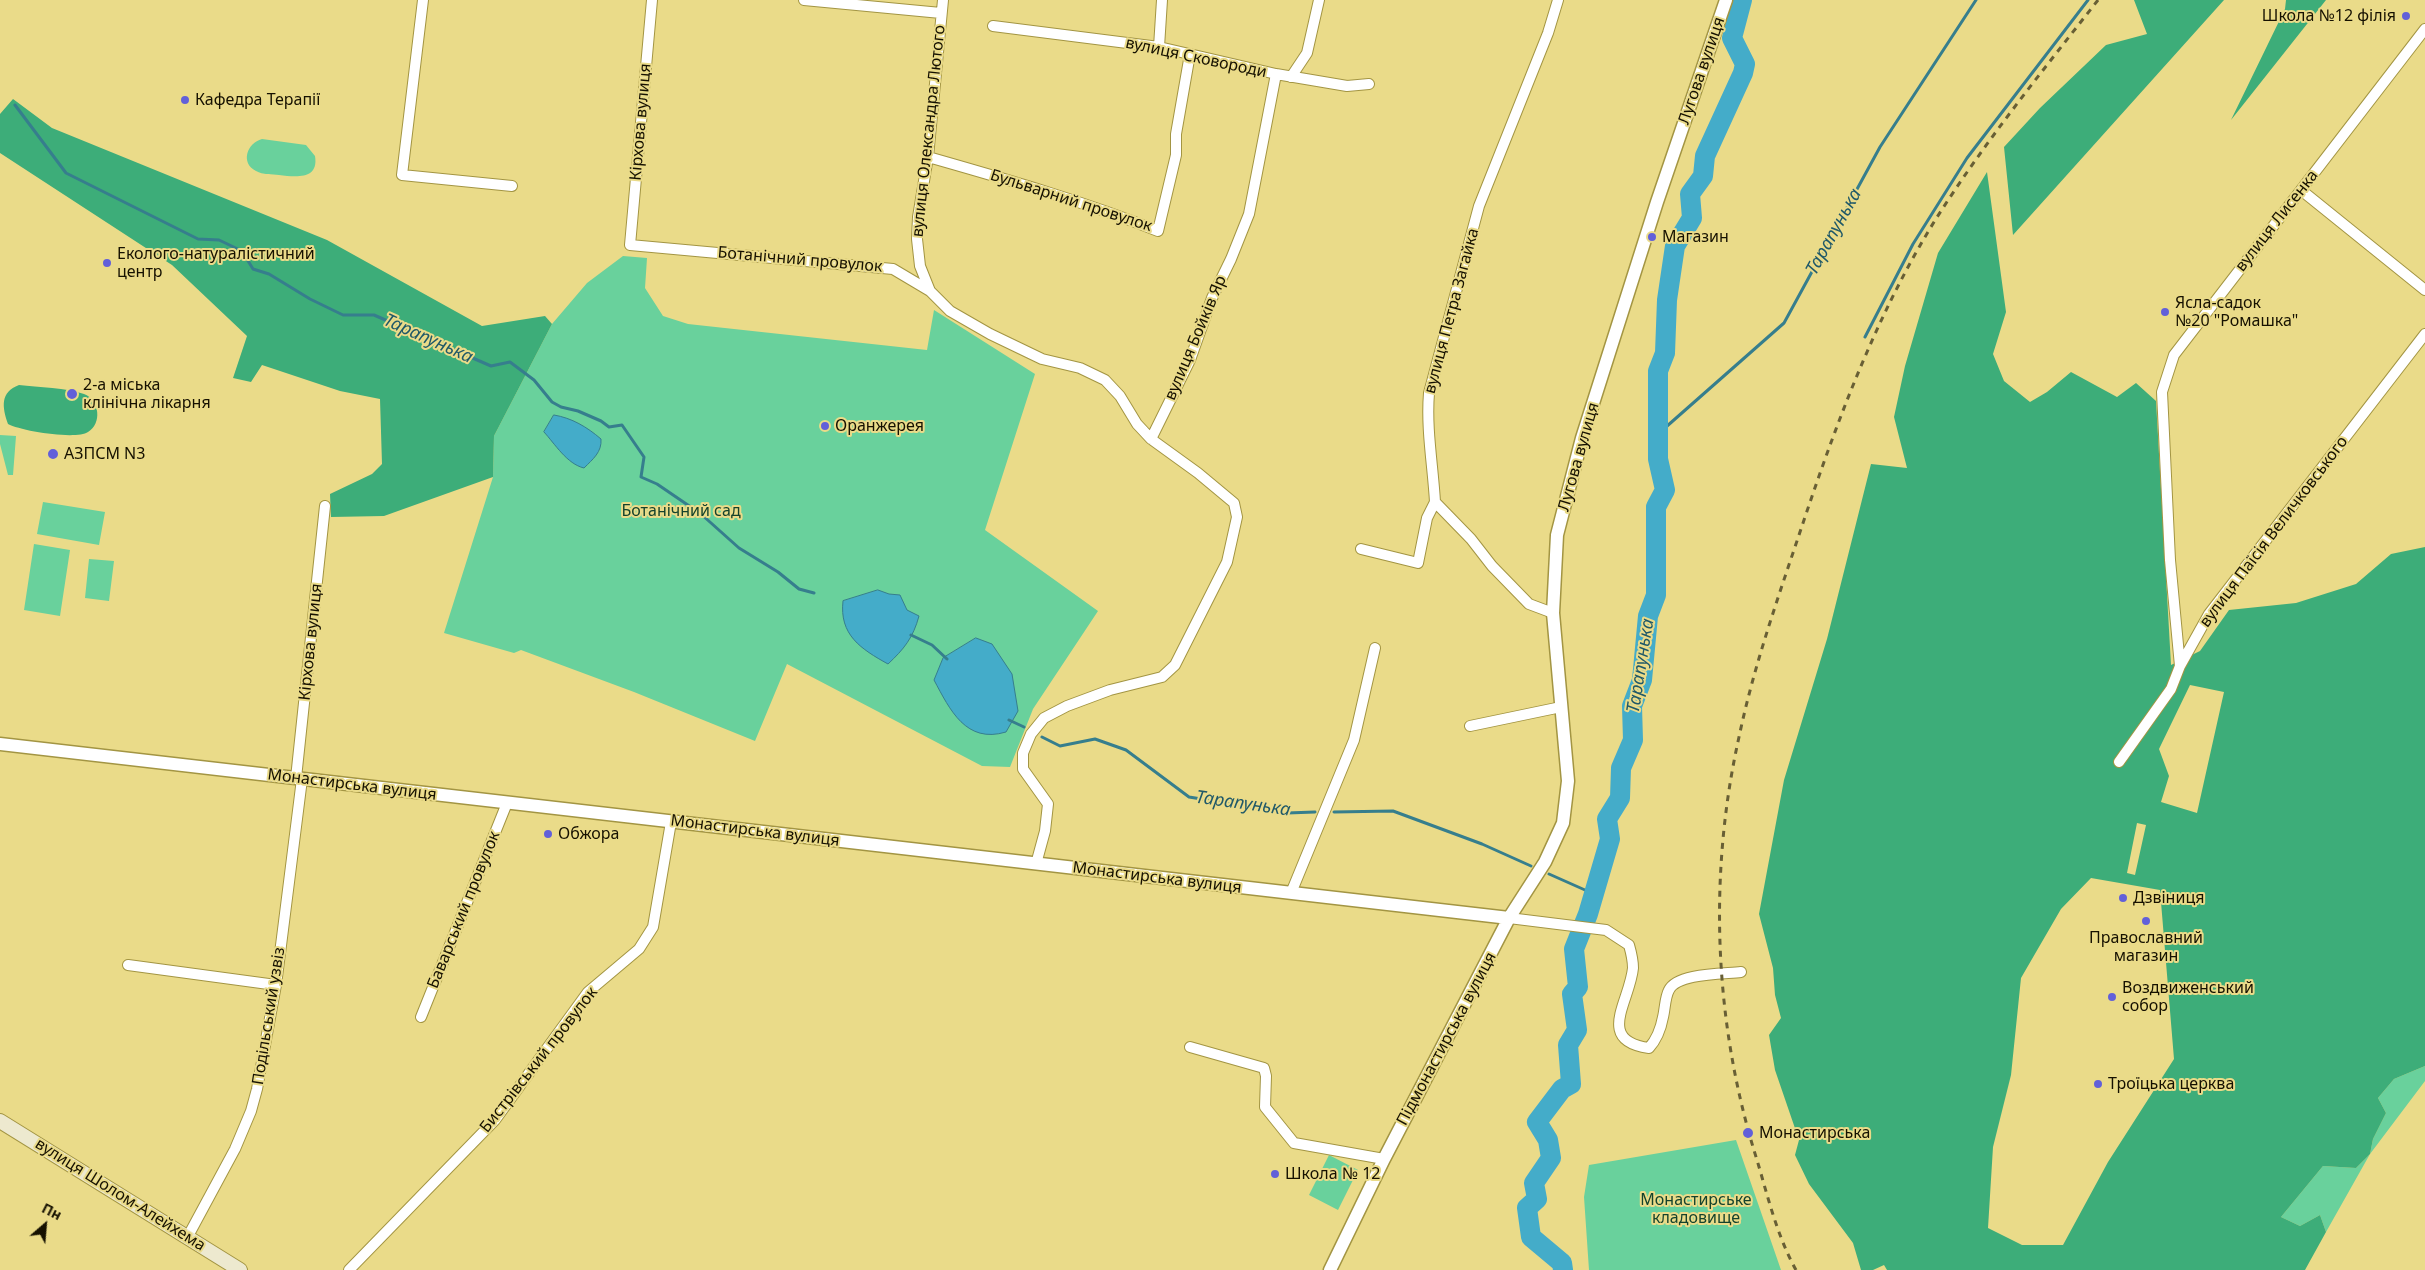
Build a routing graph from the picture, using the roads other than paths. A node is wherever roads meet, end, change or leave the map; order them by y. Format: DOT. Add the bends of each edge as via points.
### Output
graph roads {
  1 [pos="423,0"];
  2 [pos="652,0"];
  3 [pos="804,0"];
  4 [pos="943,0"];
  5 [pos="1162,0"];
  6 [pos="1319,0"];
  7 [pos="1558,0"];
  8 [pos="1726,0"];
  9 [pos="941,13"];
  10 [pos="993,26"];
  11 [pos="2425,29"];
  12 [pos="1158,47"];
  13 [pos="1190,54"];
  14 [pos="1276,74"];
  15 [pos="1291,77"];
  16 [pos="1369,84"];
  17 [pos="928,157"];
  18 [pos="512,186"];
  19 [pos="2301,190"];
  20 [pos="630,245"];
  21 [pos="2425,290"];
  22 [pos="930,291"];
  23 [pos="2425,334"];
  24 [pos="1151,439"];
  25 [pos="1435,502"];
  26 [pos="325,506"];
  27 [pos="1361,549"];
  28 [pos="1553,613"];
  29 [pos="1375,648"];
  30 [pos="2180,666"];
  31 [pos="1561,707"];
  32 [pos="1470,726"];
  33 [pos="0,744"];
  34 [pos="2119,762"];
  35 [pos="299,779"];
  36 [pos="507,803"];
  37 [pos="671,822"];
  38 [pos="1036,864"];
  39 [pos="1291,893"];
  40 [pos="1509,918"];
  41 [pos="128,965"];
  42 [pos="1741,972"];
  43 [pos="276,985"];
  44 [pos="421,1017"];
  45 [pos="1190,1047"];
  46 [pos="0,1121"];
  47 [pos="1384,1159"];
  48 [pos="186,1238"];
  49 [pos="240,1270"];
  50 [pos="349,1270"];
  51 [pos="1330,1270"];
  1 -- 18 [label="street" via="402,175"];
  2 -- 20 [label="street, Кірхова вулиця"];
  3 -- 9 [label="street"];
  4 -- 9 [label="street, вулиця Олександра Лютого"];
  5 -- 12 [label="street"];
  6 -- 15 [label="street" via="1307,53"];
  7 -- 25 [label="street, вулиця Петра Загайка" via="1479,206 1429,393 1427,419"];
  8 -- 28 [label="street, Лугова вулиця" via="1582,438 1557,535"];
  9 -- 17 [label="street, вулиця Олександра Лютого"];
  10 -- 12 [label="street, вулиця Сковороди"];
  11 -- 19 [label="street, вулиця Лисенка"];
  12 -- 13 [label="street, вулиця Сковороди"];
  13 -- 14 [label="street, вулиця Сковороди"];
  13 -- 17 [label="street, Бульварний провулок" via="1176,134 1176,155 1158,231 1026,185"];
  14 -- 15 [label="street, вулиця Сковороди"];
  14 -- 24 [label="street, вулиця Бойків Яр" via="1249,214 1212,298 1190,360"];
  15 -- 16 [label="street, вулиця Сковороди" via="1347,86"];
  17 -- 22 [label="street, вулиця Олександра Лютого" via="917,239 920,266"];
  19 -- 21 [label="street"];
  19 -- 30 [label="street, вулиця Лисенка" via="2174,355 2166,374 2162,392 2170,560"];
  20 -- 22 [label="street, Ботанічний провулок" via="893,269"];
  22 -- 24 [label="street, Ботанічний провулок" via="950,311 990,334 1042,359 1080,368 1105,380"];
  23 -- 30 [label="street, вулиця Паїсія Величковського" via="2209,614"];
  24 -- 38 [label="street" via="1198,472 1234,504 1237,517 1227,562 1175,666 1162,676 1134,682 1067,706 1044,718 1031,734 1023,753 1023,769 1048,804 1046,831"];
  25 -- 27 [label="street" via="1427,518 1418,563"];
  25 -- 28 [label="street" via="1529,604"];
  26 -- 35 [label="street, Кірхова вулиця"];
  28 -- 31 [label="street, Лугова вулиця"];
  29 -- 39 [label="street" via="1354,740"];
  30 -- 34 [label="street, вулиця Паїсія Величковського" via="2171,689"];
  31 -- 32 [label="street"];
  31 -- 40 [label="street, Лугова вулиця" via="1568,781 1563,823 1545,862"];
  33 -- 35 [label="street, Монастирська вулиця"];
  35 -- 36 [label="street, Монастирська вулиця"];
  35 -- 43 [label="street, Подільський узвіз"];
  36 -- 37 [label="street, Монастирська вулиця"];
  36 -- 44 [label="street, Баварський провулок"];
  37 -- 38 [label="street, Монастирська вулиця"];
  37 -- 50 [label="street, Бистрівський провулок" via="653,927 639,949 588,992 495,1120"];
  38 -- 39 [label="street, Монастирська вулиця"];
  39 -- 40 [label="street, Монастирська вулиця"];
  40 -- 42 [label="street" via="1606,930 1630,945 1633,967 1618,1022 1620,1033 1627,1042 1637,1046 1649,1048 1653,1043 1661,1029 1668,991 1675,982 1691,977"];
  40 -- 47 [label="street, Підмонастирська вулиця"];
  41 -- 43 [label="street"];
  43 -- 48 [label="street, Подільський узвіз" via="258,1089 251,1111 235,1149"];
  45 -- 47 [label="street" via="1264,1068 1265,1107 1294,1143"];
  46 -- 48 [label="main road, вулиця Шолом-Алейхема"];
  47 -- 51 [label="street, Підмонастирська вулиця"];
  48 -- 49 [label="main road, вулиця Шолом-Алейхема"];
}
